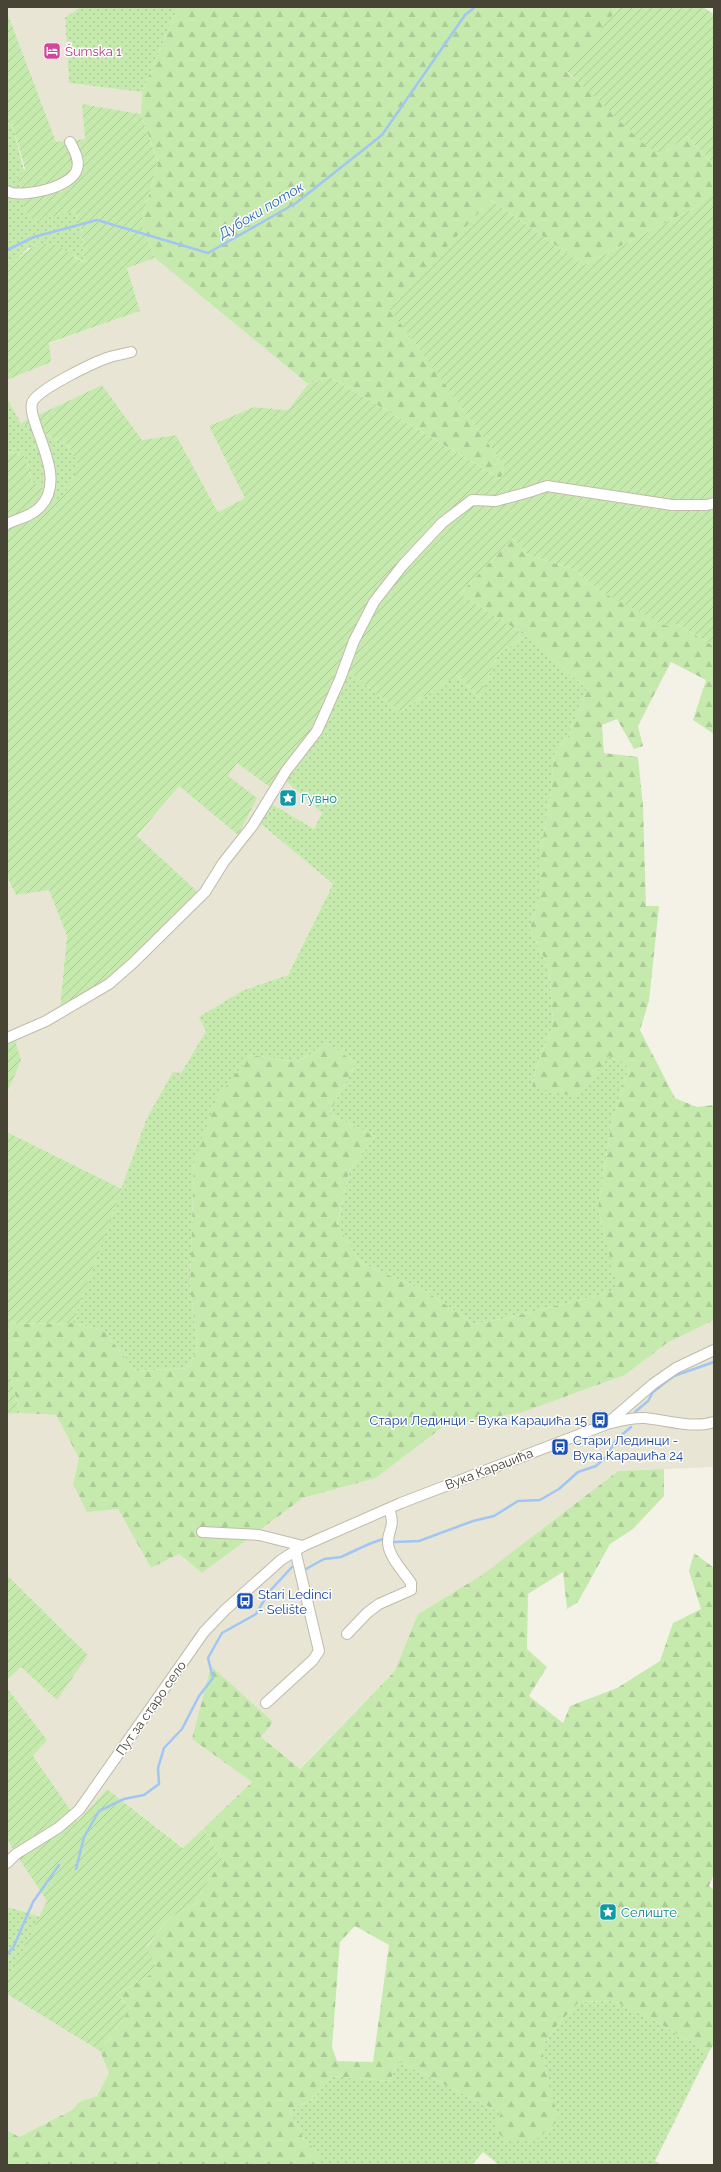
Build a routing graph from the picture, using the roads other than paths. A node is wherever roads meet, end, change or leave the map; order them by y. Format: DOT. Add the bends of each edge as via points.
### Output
graph roads {
  1 [pos="70,142"];
  2 [pos="7,191"];
  3 [pos="131,352"];
  4 [pos="714,503"];
  5 [pos="7,524"];
  6 [pos="7,1038"];
  7 [pos="714,1350"];
  8 [pos="714,1422"];
  9 [pos="607,1424"];
  10 [pos="389,1509"];
  11 [pos="202,1532"];
  12 [pos="299,1548"];
  13 [pos="347,1634"];
  14 [pos="266,1703"];
  15 [pos="7,1862"];
  1 -- 2 [label="street" via="77,158 77,170 69,180 48,189 24,193"];
  3 -- 5 [label="street" via="107,358 87,367 38,394 32,402 32,412 49,463 50,483 46,499 40,507"];
  4 -- 6 [label="street" via="672,505 546,486 496,501 472,500 458,510 418,548 374,602 354,641 317,731 286,771 253,824 223,863 205,892 109,984 46,1021"];
  7 -- 9 [label="street" via="676,1368 653,1384"];
  8 -- 9 [label="street, Вука Караџића" via="696,1424 643,1418"];
  9 -- 10 [label="street, Вука Караџића"];
  10 -- 12 [label="street, Вука Караџића"];
  10 -- 13 [label="street" via="392,1527 388,1541 389,1550 411,1583 411,1590 379,1604"];
  11 -- 12 [label="street" via="259,1535"];
  12 -- 14 [label="street" via="319,1651 314,1660"];
  12 -- 15 [label="street, Пут за старо село" via="269,1570 204,1632 79,1810 58,1828"];
}
